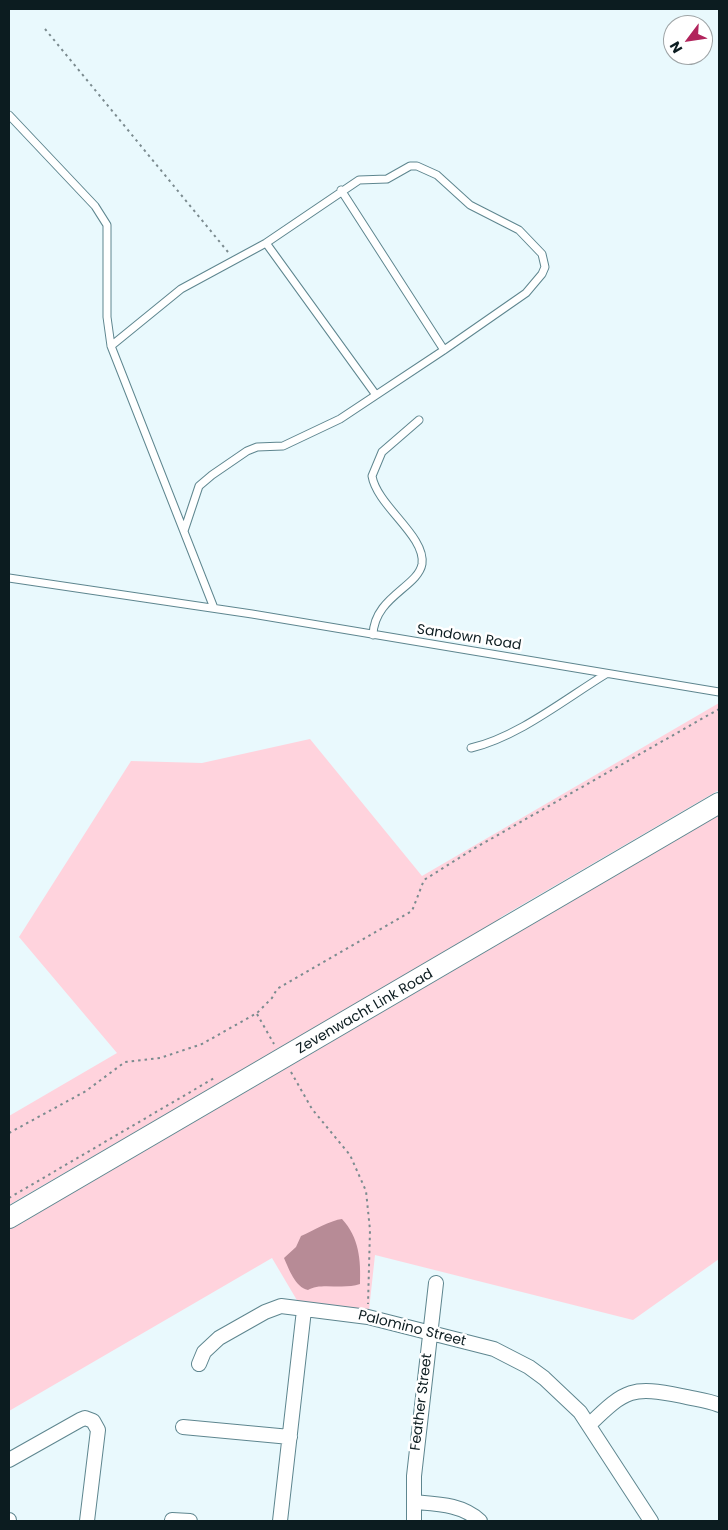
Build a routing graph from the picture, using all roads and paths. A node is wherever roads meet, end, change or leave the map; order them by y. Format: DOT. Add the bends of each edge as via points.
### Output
graph roads {
  1 [pos="45,29"];
  2 [pos="9,115"];
  3 [pos="341,190"];
  4 [pos="266,244"];
  5 [pos="236,262"];
  6 [pos="111,346"];
  7 [pos="444,350"];
  8 [pos="376,395"];
  9 [pos="419,420"];
  10 [pos="184,531"];
  11 [pos="9,578"];
  12 [pos="214,608"];
  13 [pos="373,635"];
  14 [pos="606,674"];
  15 [pos="719,692"];
  16 [pos="719,709"];
  17 [pos="470,748"];
  18 [pos="719,803"];
  19 [pos="257,1013"];
  20 [pos="283,1060"];
  21 [pos="9,1133"];
  22 [pos="9,1218"];
  23 [pos="436,1283"];
  24 [pos="304,1310"];
  25 [pos="368,1317"];
  26 [pos="430,1333"];
  27 [pos="200,1364"];
  28 [pos="719,1404"];
  29 [pos="590,1424"];
  30 [pos="184,1427"];
  31 [pos="290,1437"];
  32 [pos="9,1460"];
  33 [pos="414,1502"];
  34 [pos="172,1520"];
  35 [pos="87,1521"];
  36 [pos="190,1521"];
  37 [pos="280,1521"];
  38 [pos="414,1521"];
  39 [pos="480,1521"];
  40 [pos="651,1521"];
  1 -- 5 [label="path"];
  2 -- 6 [label="lane" via="94,206 107,225 107,317"];
  3 -- 4 [label="lane"];
  3 -- 7 [label="lane"];
  3 -- 7 [label="lane" via="359,180 388,179 410,166 417,166 437,175 470,205 519,230 542,254 545,267 526,293"];
  4 -- 5 [label="lane"];
  4 -- 8 [label="lane"];
  5 -- 6 [label="lane" via="181,289"];
  6 -- 10 [label="lane"];
  7 -- 8 [label="lane"];
  8 -- 10 [label="lane" via="340,419 298,440 284,446 247,452 212,475 199,486"];
  9 -- 13 [label="lane" via="382,452 372,476 379,496 416,544 422,565 418,574 381,609 373,626"];
  10 -- 12 [label="lane"];
  11 -- 12 [label="lane, Sandown Road"];
  12 -- 13 [label="lane, Sandown Road"];
  13 -- 14 [label="lane, Sandown Road"];
  14 -- 15 [label="lane, Sandown Road"];
  14 -- 17 [label="lane" via="520,727 484,745"];
  16 -- 19 [label="path" via="534,813 424,880 412,911 277,990"];
  18 -- 20 [label="street, Zevenwacht Link Road"];
  19 -- 20 [label="path"];
  19 -- 21 [label="path" via="180,1053 125,1062 86,1092"];
  20 -- 22 [label="street, Zevenwacht Link Road"];
  20 -- 25 [label="path" via="312,1108 350,1155 366,1192 370,1230"];
  23 -- 26 [label="street, Feather Street"];
  24 -- 25 [label="street, Palomino Street"];
  24 -- 27 [label="street, Palomino Street" via="281,1306 265,1312 209,1345"];
  24 -- 31 [label="street"];
  25 -- 26 [label="street, Palomino Street"];
  26 -- 29 [label="street, Palomino Street" via="494,1349 512,1358 557,1389"];
  26 -- 33 [label="street, Feather Street"];
  28 -- 29 [label="street" via="656,1391 637,1391 612,1402"];
  29 -- 40 [label="street, Palomino Street"];
  30 -- 31 [label="street"];
  31 -- 37 [label="street"];
  32 -- 35 [label="street" via="80,1420 93,1421 98,1430"];
  33 -- 38 [label="street, Feather Street"];
  33 -- 39 [label="street" via="450,1506"];
  34 -- 36 [label="street"];
}
